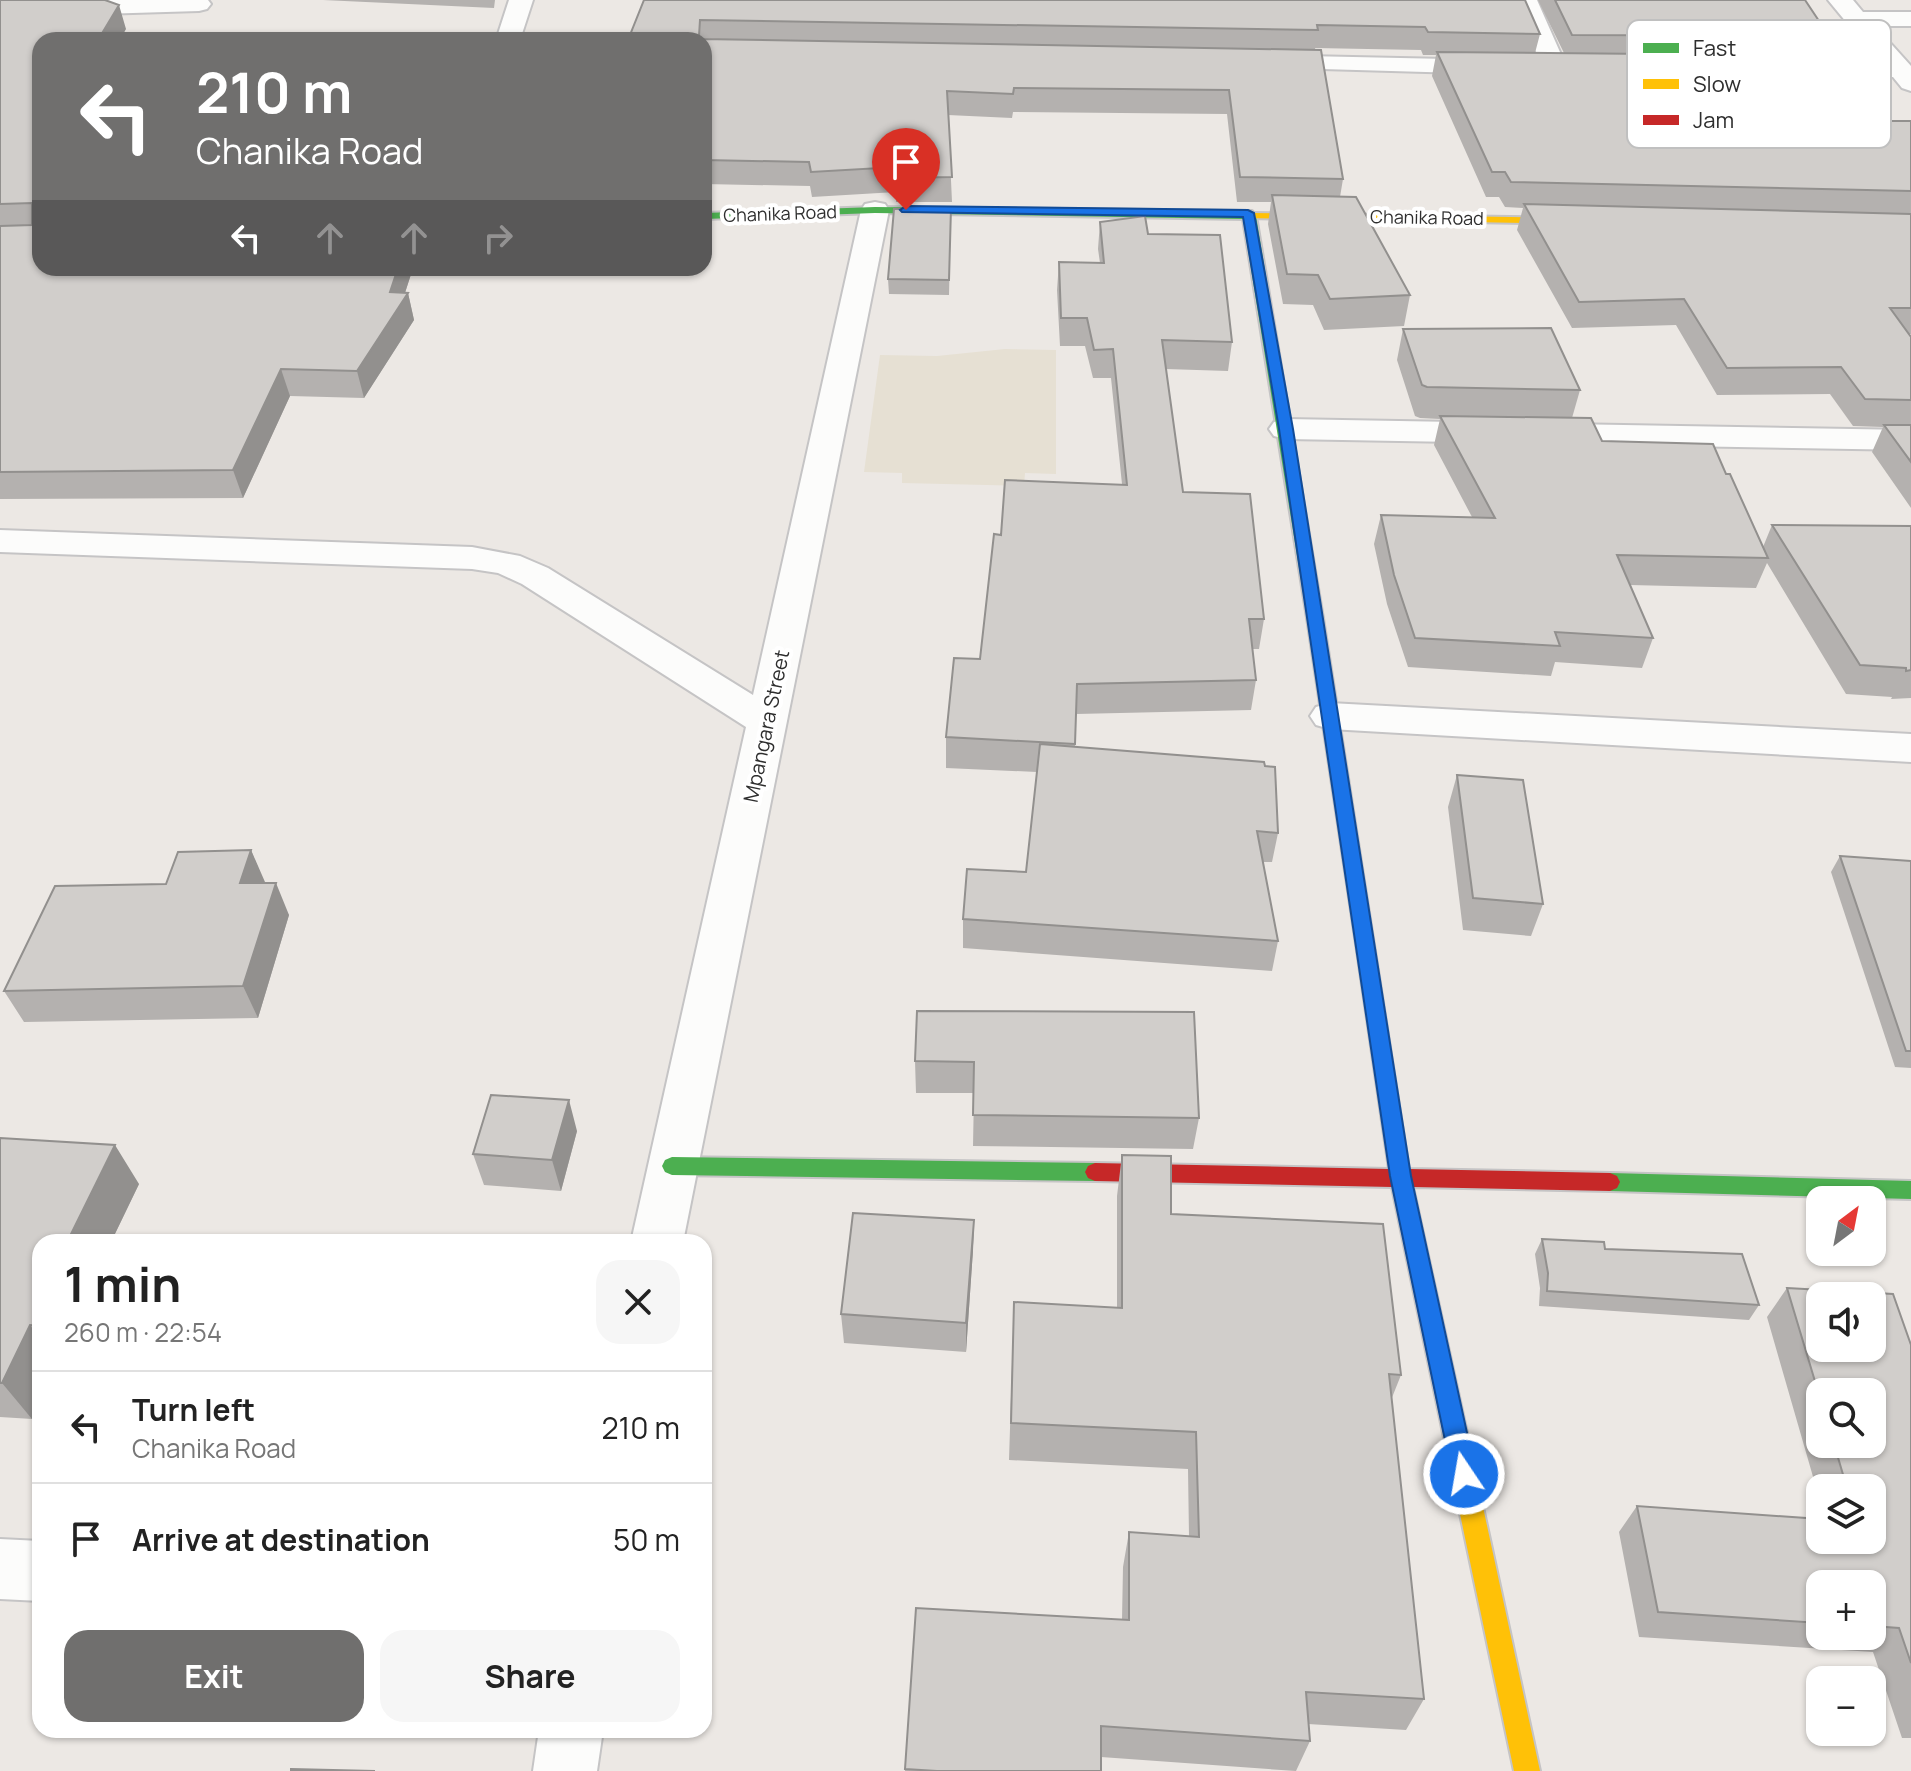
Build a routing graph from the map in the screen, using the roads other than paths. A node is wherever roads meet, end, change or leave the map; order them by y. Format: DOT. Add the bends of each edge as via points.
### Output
graph roads {
  1 [pos="521,0"];
  2 [pos="1525,0"];
  3 [pos="1840,0"];
  4 [pos="200,2"];
  5 [pos="0,10"];
  6 [pos="1856,19"];
  7 [pos="1911,19"];
  8 [pos="184,28"];
  9 [pos="511,32"];
  10 [pos="1891,59"];
  11 [pos="1236,62"];
  12 [pos="1555,68"];
  13 [pos="1586,68"];
  14 [pos="1906,76"];
  15 [pos="875,210"];
  16 [pos="1248,213"];
  17 [pos="712,216"];
  18 [pos="1595,221"];
  19 [pos="1286,429"];
  20 [pos="1911,440"];
  21 [pos="0,541"];
  22 [pos="1330,716"];
  23 [pos="767,722"];
  24 [pos="1911,748"];
  25 [pos="672,1166"];
  26 [pos="1400,1176"];
  27 [pos="1911,1190"];
  28 [pos="659,1234"];
  29 [pos="0,1569"];
  30 [pos="32,1571"];
  31 [pos="570,1738"];
  32 [pos="565,1771"];
  33 [pos="1527,1771"];
  1 -- 9 [label="street"];
  2 -- 12 [label="street"];
  3 -- 6 [label="street"];
  4 -- 5 [label="street"];
  4 -- 8 [label="street"];
  6 -- 7 [label="street"];
  10 -- 14 [label="street"];
  11 -- 12 [label="street"];
  12 -- 13 [label="street"];
  15 -- 16 [label="street, Chanika Road"];
  15 -- 17 [label="street, Chanika Road"];
  15 -- 23 [label="street, Mpangara Street"];
  16 -- 18 [label="street, Chanika Road"];
  16 -- 19 [label="street"];
  19 -- 20 [label="street"];
  19 -- 22 [label="street"];
  21 -- 23 [label="street" via="472,558 507,564 571,598"];
  22 -- 24 [label="street"];
  22 -- 26 [label="street"];
  23 -- 25 [label="street, Mpangara Street"];
  25 -- 26 [label="street"];
  25 -- 28 [label="street, Mpangara Street"];
  26 -- 27 [label="street"];
  26 -- 33 [label="street"];
  29 -- 30 [label="street"];
  31 -- 32 [label="street"];
}
